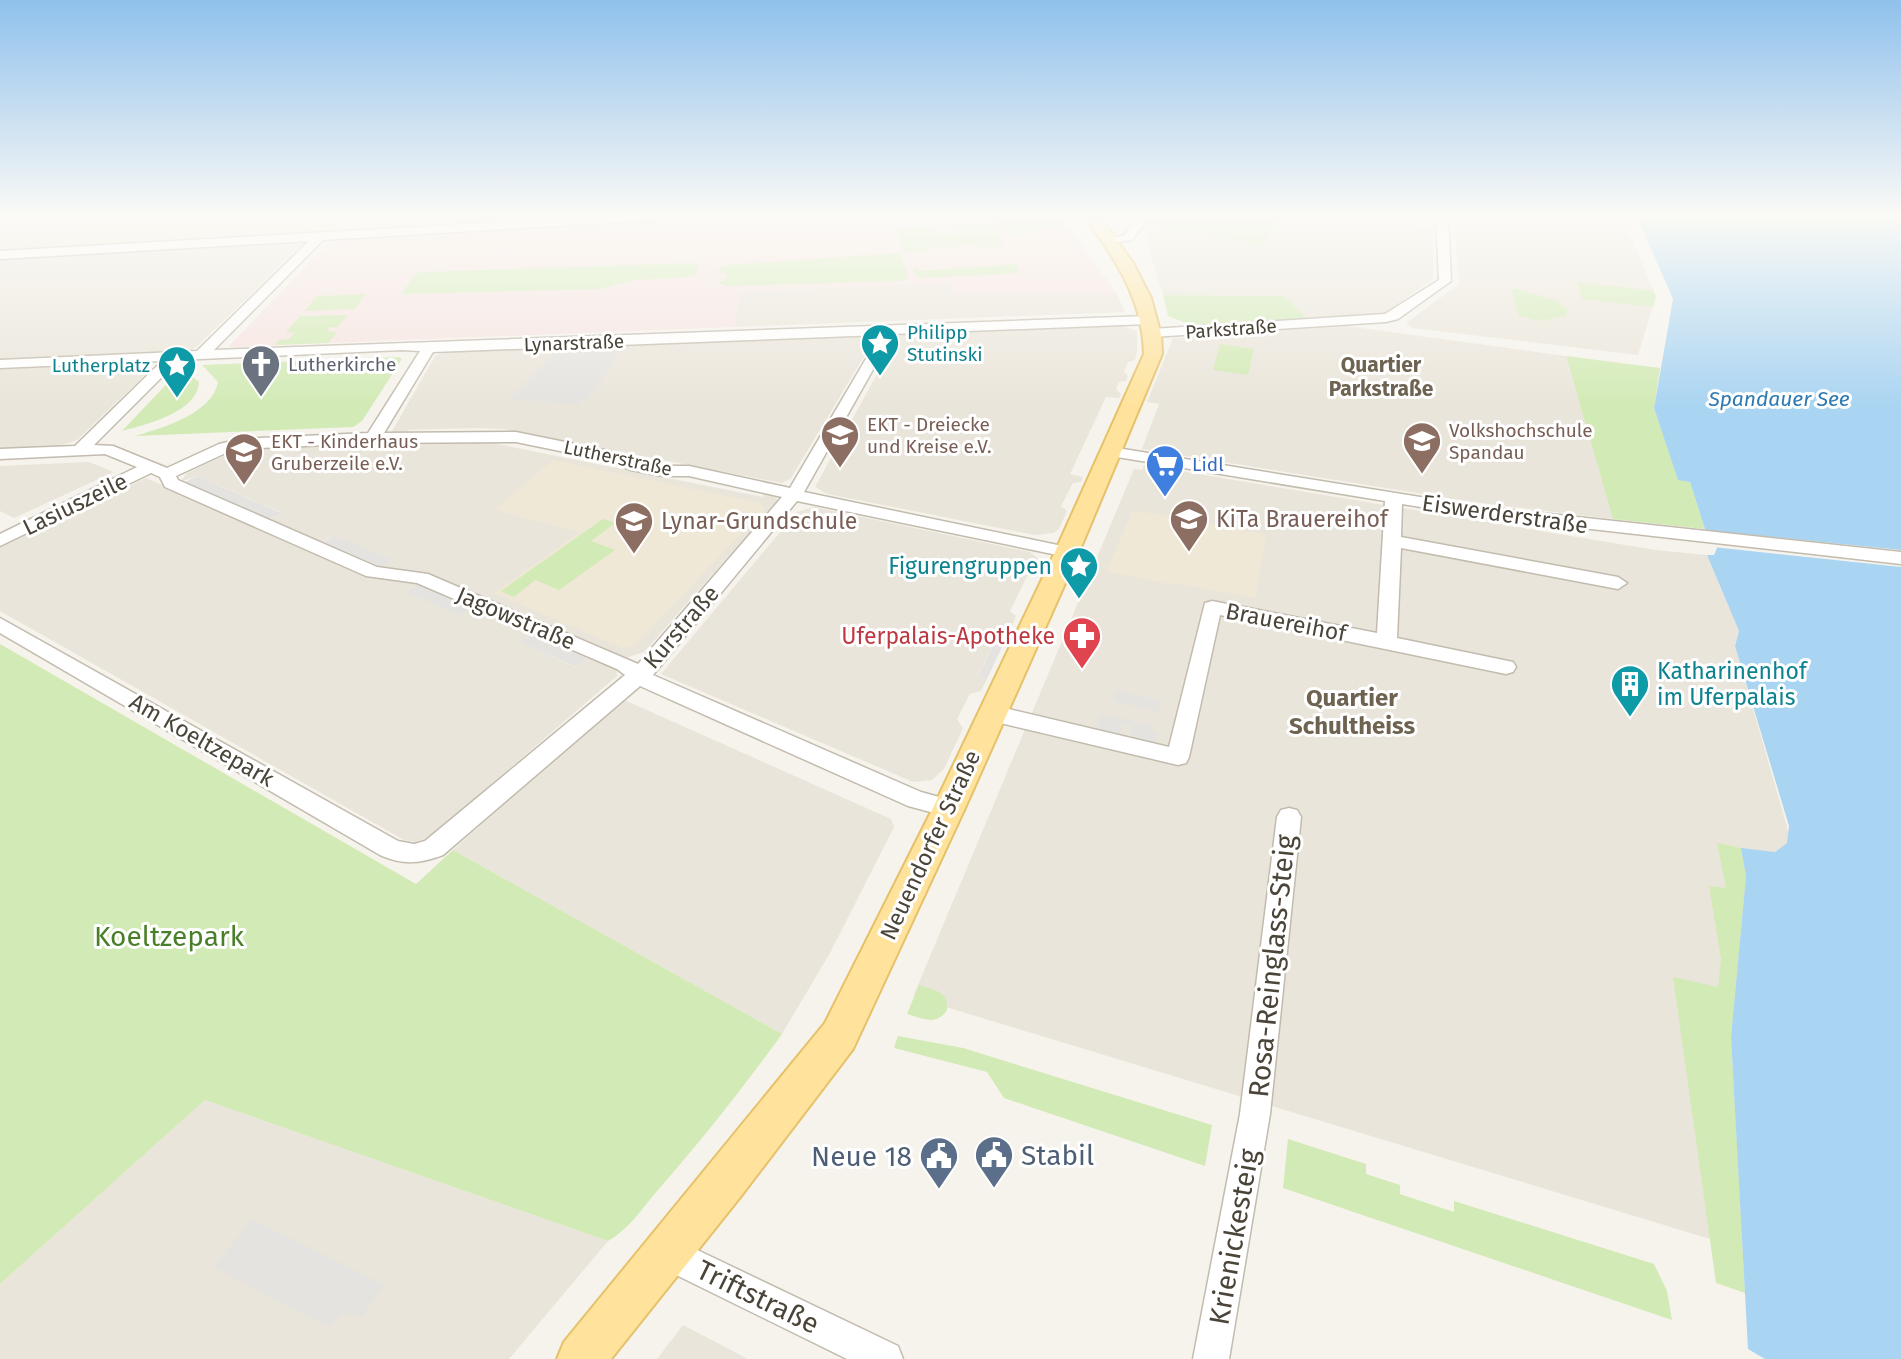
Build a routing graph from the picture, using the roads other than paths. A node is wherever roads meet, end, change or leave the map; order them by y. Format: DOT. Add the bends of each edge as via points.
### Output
graph roads {
  1 [pos="276,280"];
  2 [pos="1132,280"];
  3 [pos="1445,280"];
  4 [pos="1150,326"];
  5 [pos="886,330"];
  6 [pos="429,348"];
  7 [pos="201,355"];
  8 [pos="173,358"];
  9 [pos="0,364"];
  10 [pos="373,438"];
  11 [pos="80,450"];
  12 [pos="1111,452"];
  13 [pos="0,454"];
  14 [pos="159,470"];
  15 [pos="794,494"];
  16 [pos="1394,498"];
  17 [pos="0,541"];
  18 [pos="1394,541"];
  19 [pos="1067,552"];
  20 [pos="1901,558"];
  21 [pos="1618,583"];
  22 [pos="0,624"];
  23 [pos="1387,642"];
  24 [pos="1506,667"];
  25 [pos="639,675"];
  26 [pos="992,713"];
  27 [pos="949,808"];
  28 [pos="1289,817"];
  29 [pos="404,855"];
  30 [pos="1255,1114"];
  31 [pos="668,1253"];
  32 [pos="581,1359"];
  33 [pos="885,1359"];
  34 [pos="1211,1359"];
  1 -- 7 [label="street"];
  2 -- 4 [label="main road"];
  3 -- 4 [label="street, Parkstraße" via="1392,316"];
  4 -- 5 [label="street, Lynarstraße"];
  4 -- 12 [label="main road, Neuendorfer Straße" via="1153,354"];
  5 -- 6 [label="street, Lynarstraße"];
  5 -- 15 [label="street, Kurstraße" via="887,336"];
  6 -- 7 [label="street, Lynarstraße"];
  6 -- 10 [label="street"];
  7 -- 8 [label="street, Lynarstraße"];
  8 -- 9 [label="street, Lynarstraße"];
  8 -- 11 [label="street"];
  10 -- 14 [label="street, Lutherstraße" via="233,445"];
  10 -- 15 [label="street, Lutherstraße" via="516,438 609,456 631,465 689,471"];
  11 -- 13 [label="street, Jagowstraße"];
  11 -- 14 [label="street, Jagowstraße" via="107,449"];
  12 -- 16 [label="street, Eiswerderstraße"];
  12 -- 19 [label="main road, Neuendorfer Straße"];
  14 -- 17 [label="street, Lasiuszeile"];
  14 -- 25 [label="street, Jagowstraße" via="172,484 373,572 421,578 624,664"];
  15 -- 19 [label="street, Lutherstraße"];
  15 -- 25 [label="street, Kurstraße"];
  16 -- 18 [label="street"];
  16 -- 20 [label="street, Eiswerderstraße" via="1476,512"];
  18 -- 21 [label="street"];
  18 -- 23 [label="street"];
  19 -- 26 [label="main road, Neuendorfer Straße"];
  22 -- 29 [label="street, Am Koeltzepark"];
  23 -- 24 [label="street, Brauereihof"];
  23 -- 26 [label="street, Brauereihof" via="1212,607 1176,765"];
  25 -- 27 [label="street, Jagowstraße" via="916,800"];
  25 -- 29 [label="street, Kurstraße" via="435,848 418,856"];
  26 -- 27 [label="main road, Neuendorfer Straße"];
  27 -- 31 [label="main road, Neuendorfer Straße" via="839,1036"];
  28 -- 30 [label="street, Rosa-Reinglass-Steig"];
  30 -- 34 [label="street, Krienickesteig"];
  31 -- 32 [label="main road, Neuendorfer Straße"];
  31 -- 33 [label="street, Triftstraße"];
}
